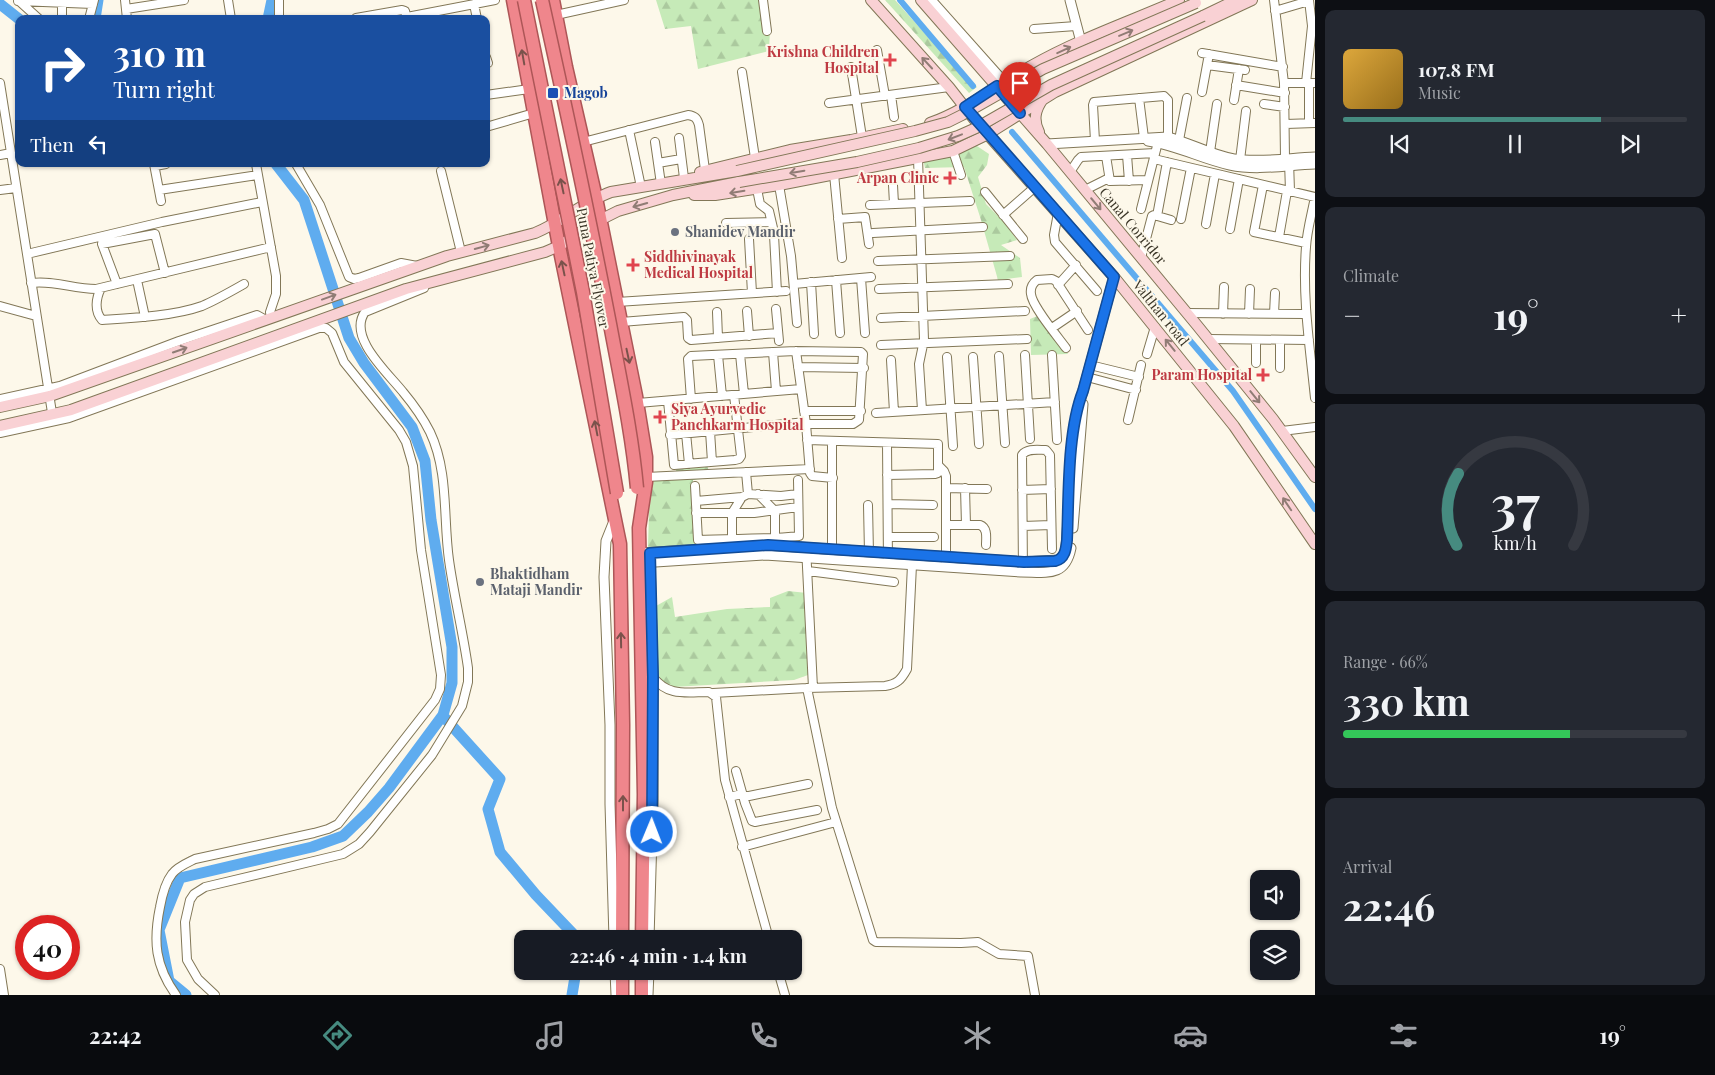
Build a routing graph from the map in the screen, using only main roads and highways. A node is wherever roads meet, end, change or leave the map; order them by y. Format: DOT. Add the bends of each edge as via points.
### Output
graph roads {
  1 [pos="513,0"];
  2 [pos="524,0"];
  3 [pos="542,0"];
  4 [pos="553,0"];
  5 [pos="871,0"];
  6 [pos="921,0"];
  7 [pos="1179,0"];
  8 [pos="1236,0"];
  9 [pos="1252,0"];
  10 [pos="1199,2"];
  11 [pos="1001,84"];
  12 [pos="1044,98"];
  13 [pos="965,107"];
  14 [pos="1020,113"];
  15 [pos="988,134"];
  16 [pos="1047,144"];
  17 [pos="673,182"];
  18 [pos="673,196"];
  19 [pos="596,198"];
  20 [pos="600,220"];
  21 [pos="555,223"];
  22 [pos="559,246"];
  23 [pos="0,407"];
  24 [pos="0,426"];
  25 [pos="1315,478"];
  26 [pos="639,528"];
  27 [pos="620,544"];
  28 [pos="1315,544"];
  29 [pos="651,890"];
  30 [pos="642,903"];
  31 [pos="621,930"];
  32 [pos="642,930"];
  33 [pos="622,980"];
  34 [pos="642,980"];
  35 [pos="622,995"];
  36 [pos="642,995"];
  21 -- 1 [label="highway, one-way"];
  27 -- 2 [label="highway, Puna Patiya Flyover, one-way, bridge" via="617,493 583,292"];
  3 -- 26 [label="highway, Puna Patiya Flyover, bridge" via="624,397 635,467"];
  4 -- 19 [label="highway"];
  13 -- 5 [label="main road, Valthan road, one-way"];
  6 -- 11 [label="main road, Canal Corridor"];
  11 -- 7 [label="main road, one-way" via="1034,64"];
  8 -- 18 [label="main road, one-way, bridge" via="1050,85 958,136 857,162"];
  9 -- 12 [label="main road"];
  17 -- 10 [label="main road, one-way, bridge" via="737,171 948,122 1043,69"];
  11 -- 13 [label="main road"];
  11 -- 14 [label="main road, Canal Corridor"];
  12 -- 14 [label="main road"];
  12 -- 16 [label="main road" via="1037,107 1035,124"];
  13 -- 15 [label="main road, Valthan road"];
  13 -- 17 [label="main road" via="929,123 755,158 705,170"];
  14 -- 15 [label="main road"];
  14 -- 16 [label="main road, Canal Corridor"];
  15 -- 18 [label="main road, one-way" via="953,151 779,186 715,196"];
  28 -- 15 [label="main road, Valthan road, one-way" via="1234,426 1114,277"];
  16 -- 25 [label="main road, Canal Corridor, one-way" via="1208,339"];
  17 -- 19 [label="main road" via="611,192"];
  18 -- 20 [label="main road, one-way" via="618,211"];
  19 -- 20 [label="highway"];
  19 -- 21 [label="main road"];
  20 -- 22 [label="main road"];
  20 -- 26 [label="highway, one-way" via="646,457"];
  21 -- 22 [label="highway"];
  23 -- 21 [label="main road, one-way" via="283,314 417,266 535,233"];
  22 -- 24 [label="main road" via="406,289 53,418"];
  27 -- 22 [label="highway, one-way"];
  26 -- 30 [label="highway" via="645,558 647,646 648,790"];
  31 -- 27 [label="highway, one-way" via="618,914 623,725"];
  29 -- 30 [label="highway"];
  30 -- 32 [label="highway"];
  33 -- 35 [label="highway"];
  34 -- 36 [label="highway"];
}
